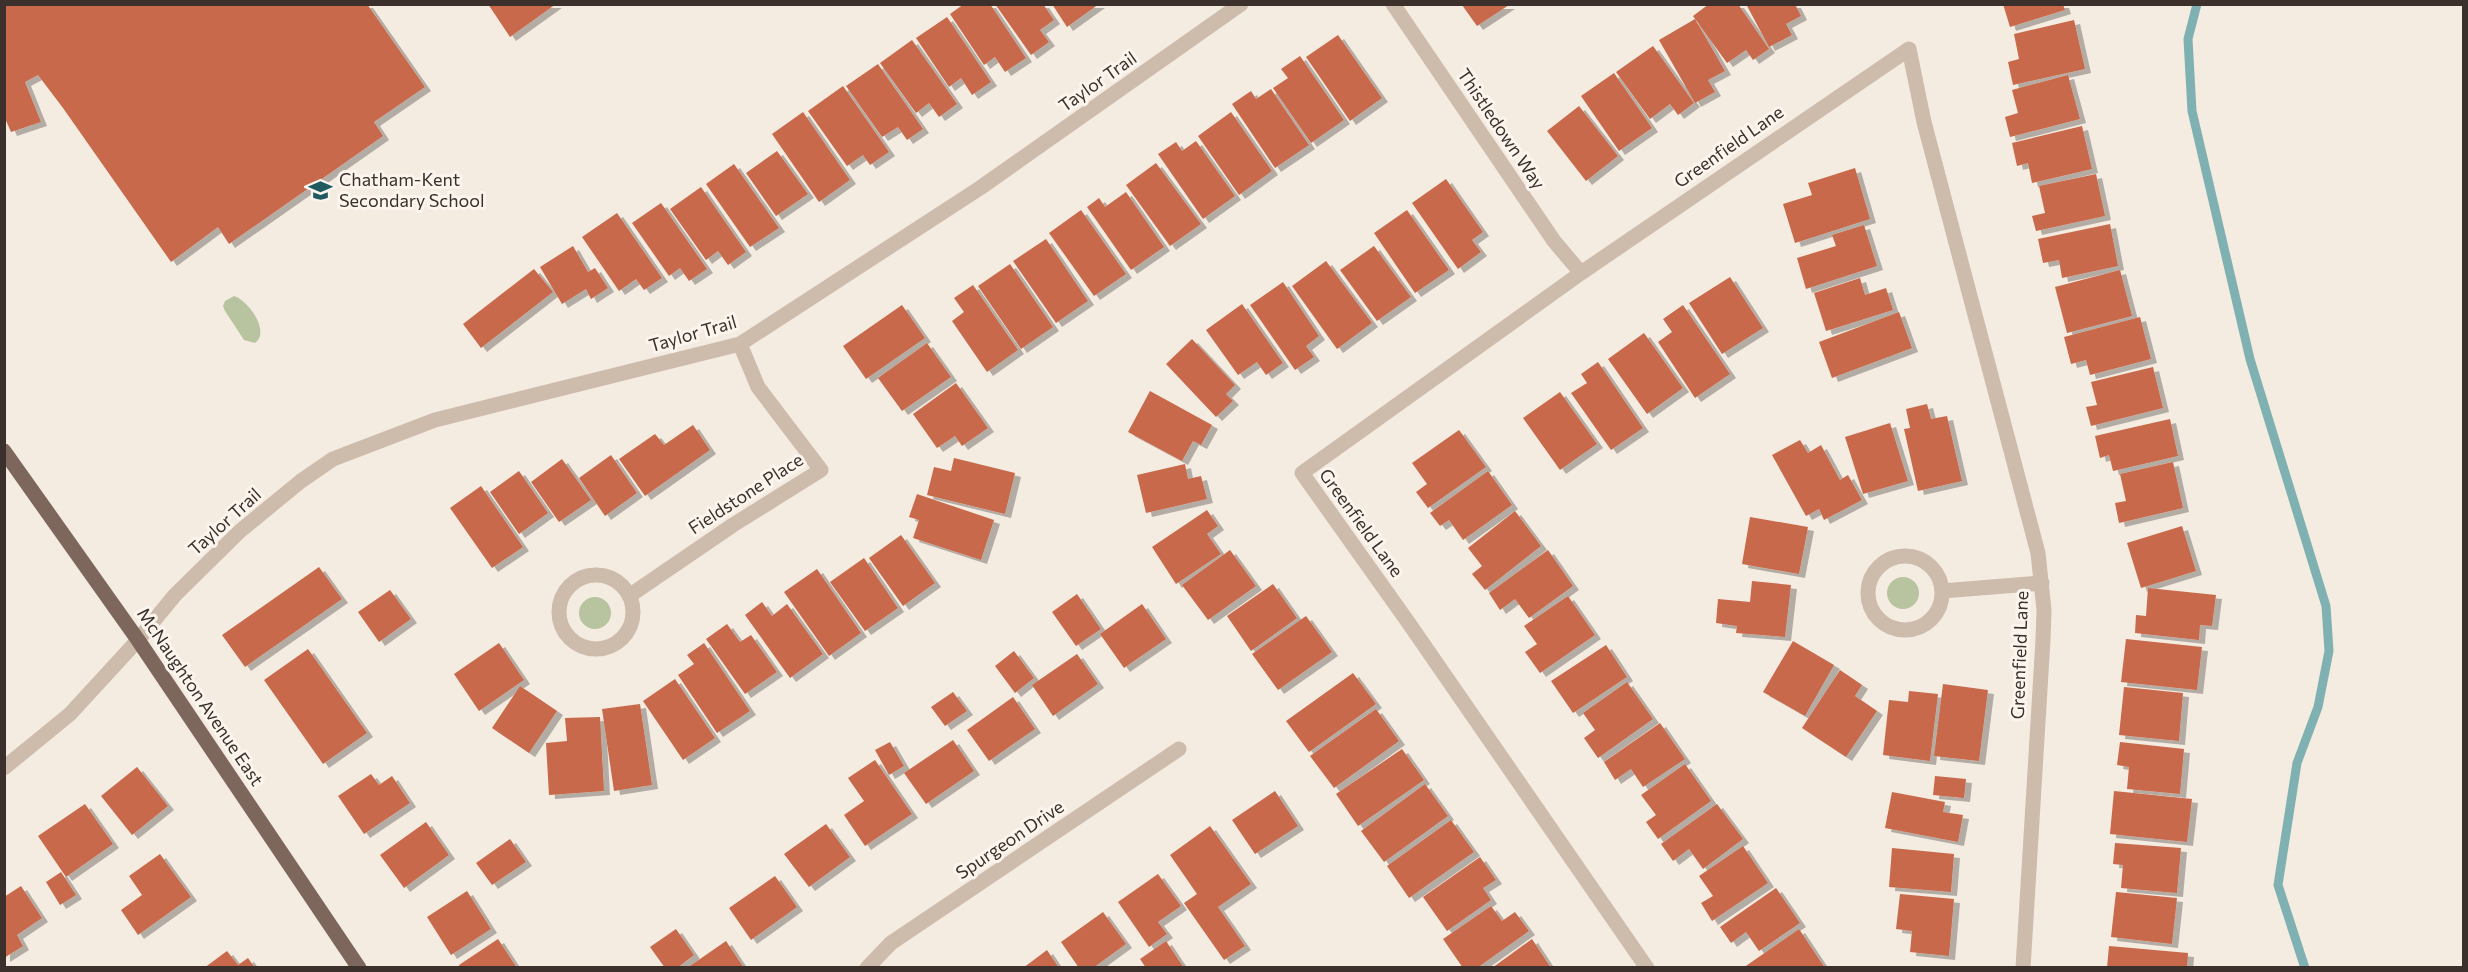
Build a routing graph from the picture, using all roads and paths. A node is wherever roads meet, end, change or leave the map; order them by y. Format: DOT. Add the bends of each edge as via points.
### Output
graph roads {
  1 [pos="1241,4"];
  2 [pos="1393,4"];
  3 [pos="1581,273"];
  4 [pos="740,344"];
  5 [pos="4,451"];
  6 [pos="2042,583"];
  7 [pos="1942,591"];
  8 [pos="629,596"];
  9 [pos="138,640"];
  10 [pos="1179,750"];
  11 [pos="4,768"];
  12 [pos="359,968"];
  13 [pos="867,968"];
  14 [pos="1647,968"];
  15 [pos="2023,968"];
  1 -- 4 [label="street, Taylor Trail" via="980,188"];
  2 -- 3 [label="street, Thistledown Way" via="1554,241"];
  3 -- 6 [label="street, Greenfield Lane" via="1909,49 1924,122 2038,553"];
  3 -- 14 [label="street, Greenfield Lane" via="1302,473"];
  4 -- 8 [label="street, Fieldstone Place" via="758,387 821,470"];
  4 -- 9 [label="street, Taylor Trail" via="435,420 333,459 240,531 175,595"];
  5 -- 9 [label="main road, McNaughton Avenue East"];
  6 -- 7 [label="street"];
  6 -- 15 [label="street, Greenfield Lane" via="2043,640"];
  7 -- 7 [label="street" via="1934,615 1914,629 1889,627 1871,609 1868,597 1873,574 1891,559 1902,556 1924,562 1933,570"];
  8 -- 8 [label="street" via="632,620 627,631 608,647 584,647 565,633 559,610 568,587 578,580 601,575 622,586"];
  9 -- 11 [label="street, Taylor Trail" via="70,714"];
  9 -- 12 [label="main road, McNaughton Avenue East"];
  10 -- 13 [label="street, Spurgeon Drive" via="901,936"];
}
